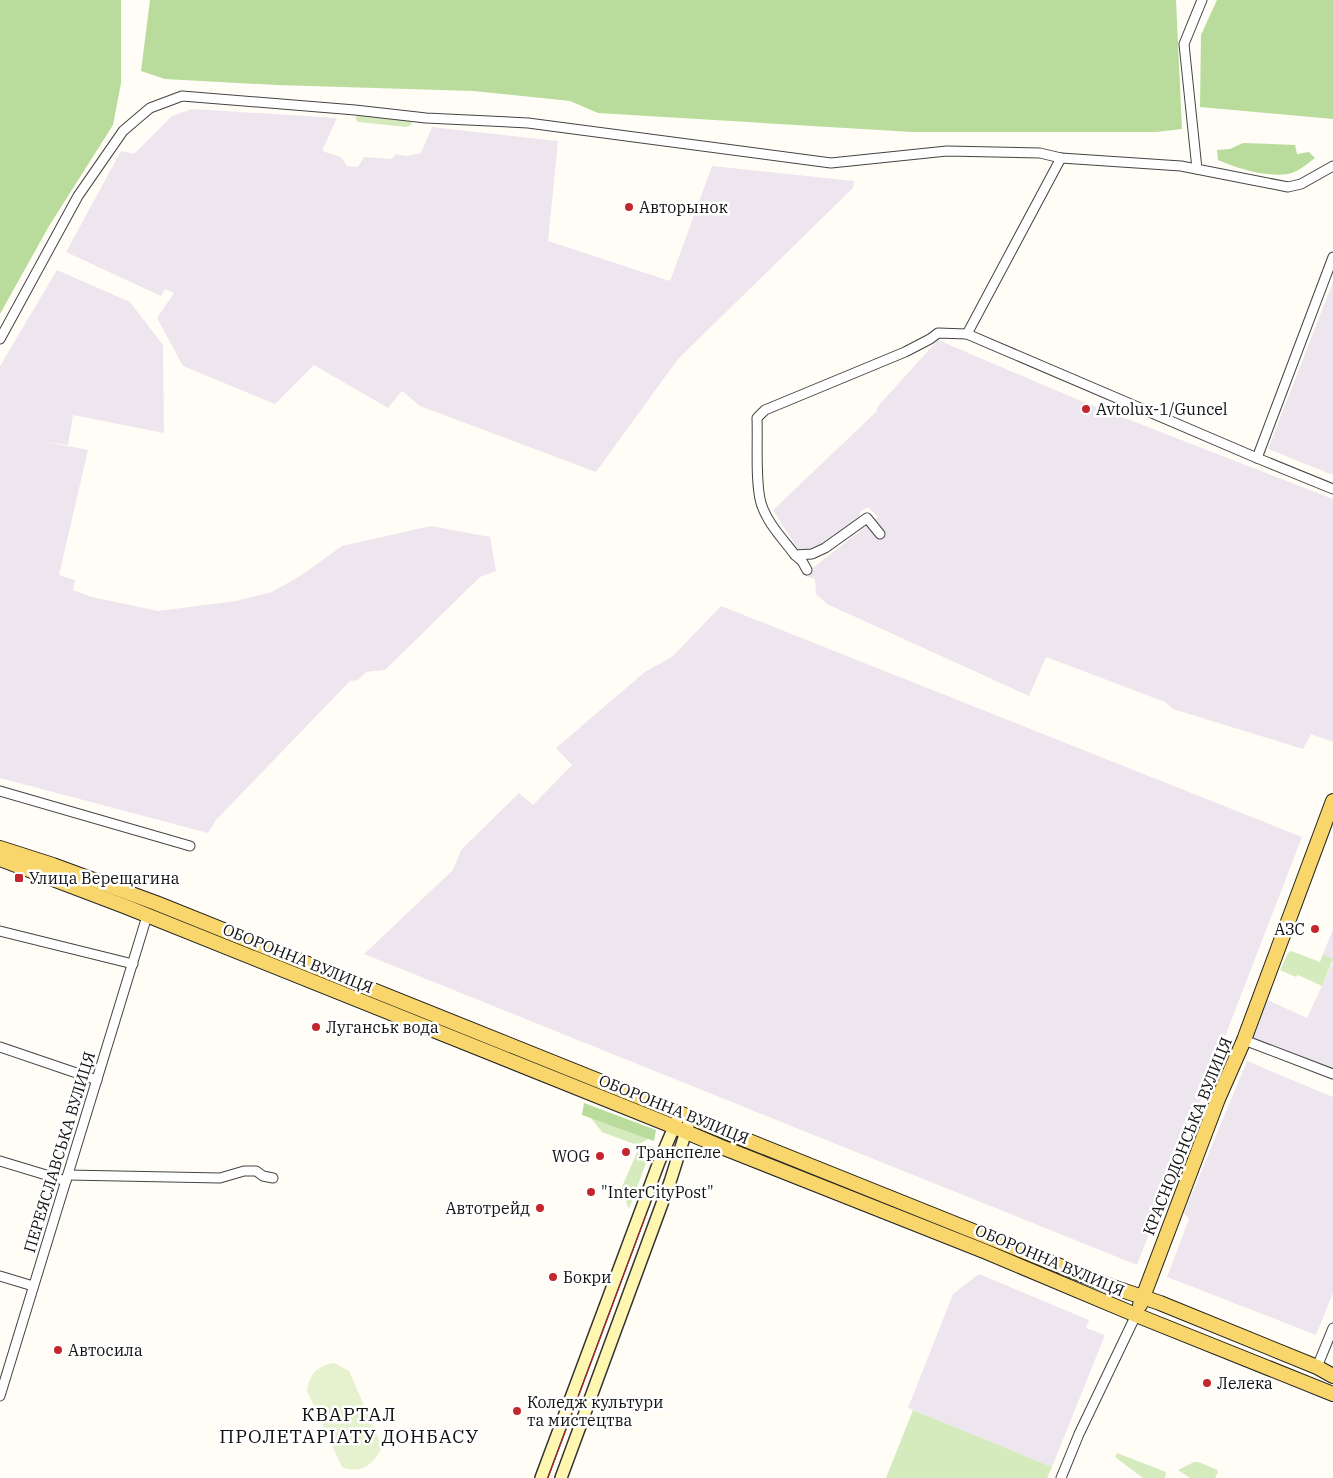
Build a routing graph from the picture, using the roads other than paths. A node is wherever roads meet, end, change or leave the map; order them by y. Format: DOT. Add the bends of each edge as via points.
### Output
graph roads {
  1 [pos="1202,0"];
  2 [pos="1061,158"];
  3 [pos="1333,166"];
  4 [pos="1197,169"];
  5 [pos="1333,257"];
  6 [pos="967,334"];
  7 [pos="0,339"];
  8 [pos="1257,458"];
  9 [pos="1333,489"];
  10 [pos="880,534"];
  11 [pos="795,555"];
  12 [pos="807,570"];
  13 [pos="0,791"];
  14 [pos="1333,801"];
  15 [pos="190,846"];
  16 [pos="0,848"];
  17 [pos="0,859"];
  18 [pos="147,916"];
  19 [pos="0,931"];
  20 [pos="133,964"];
  21 [pos="1244,1040"];
  22 [pos="0,1047"];
  23 [pos="1333,1074"];
  24 [pos="97,1080"];
  25 [pos="682,1122"];
  26 [pos="0,1161"];
  27 [pos="67,1178"];
  28 [pos="274,1178"];
  29 [pos="636,1222"];
  30 [pos="653,1228"];
  31 [pos="0,1276"];
  32 [pos="33,1286"];
  33 [pos="1143,1298"];
  34 [pos="1136,1315"];
  35 [pos="1333,1328"];
  36 [pos="1317,1367"];
  37 [pos="1333,1376"];
  38 [pos="0,1393"];
  39 [pos="1333,1394"];
  40 [pos="541,1478"];
  41 [pos="560,1478"];
  42 [pos="1060,1478"];
  1 -- 4 [label="street" via="1184,44"];
  2 -- 4 [label="street"];
  2 -- 6 [label="street"];
  2 -- 7 [label="street" via="1040,153 947,151 831,163 528,124 182,96 150,108 124,131 78,196"];
  3 -- 4 [label="street" via="1301,184 1288,187"];
  5 -- 8 [label="street"];
  6 -- 8 [label="street"];
  6 -- 11 [label="street" via="938,333 905,352 765,410 757,418 761,504 772,526"];
  8 -- 9 [label="street"];
  10 -- 11 [label="street" via="867,518 826,548 812,554"];
  11 -- 12 [label="street"];
  13 -- 15 [label="street"];
  14 -- 21 [label="main road, КРАСНОДОНСЬКА ВУЛИЦЯ"];
  16 -- 25 [label="main road, ОБОРОННА ВУЛИЦЯ" via="138,896"];
  17 -- 18 [label="main road, ОБОРОННА ВУЛИЦЯ"];
  18 -- 20 [label="street, ПЕРЕЯСЛАВСЬКА ВУЛИЦЯ"];
  18 -- 25 [label="main road, ОБОРОННА ВУЛИЦЯ"];
  19 -- 20 [label="street"];
  20 -- 24 [label="street, ПЕРЕЯСЛАВСЬКА ВУЛИЦЯ"];
  21 -- 23 [label="street"];
  21 -- 33 [label="main road, КРАСНОДОНСЬКА ВУЛИЦЯ" via="1218,1099"];
  22 -- 24 [label="street"];
  24 -- 27 [label="street, ПЕРЕЯСЛАВСЬКА ВУЛИЦЯ"];
  25 -- 29 [label="street"];
  25 -- 30 [label="street"];
  25 -- 33 [label="main road, ОБОРОННА ВУЛИЦЯ"];
  25 -- 34 [label="main road, ОБОРОННА ВУЛИЦЯ" via="719,1146"];
  26 -- 27 [label="street"];
  27 -- 28 [label="street" via="220,1178 256,1171"];
  27 -- 32 [label="street, ПЕРЕЯСЛАВСЬКА ВУЛИЦЯ"];
  29 -- 30 [label="street"];
  29 -- 40 [label="street"];
  30 -- 41 [label="street"];
  31 -- 32 [label="street"];
  32 -- 38 [label="street, ПЕРЕЯСЛАВСЬКА ВУЛИЦЯ"];
  33 -- 34 [label="main road, КРАСНОДОНСЬКА ВУЛИЦЯ"];
  33 -- 36 [label="main road, ОБОРОННА ВУЛИЦЯ"];
  34 -- 39 [label="main road, ОБОРОННА ВУЛИЦЯ"];
  34 -- 42 [label="street, КРАСНОДОНСЬКА ВУЛИЦЯ"];
  35 -- 36 [label="street"];
  36 -- 37 [label="main road, ОБОРОННА ВУЛИЦЯ"];
}
